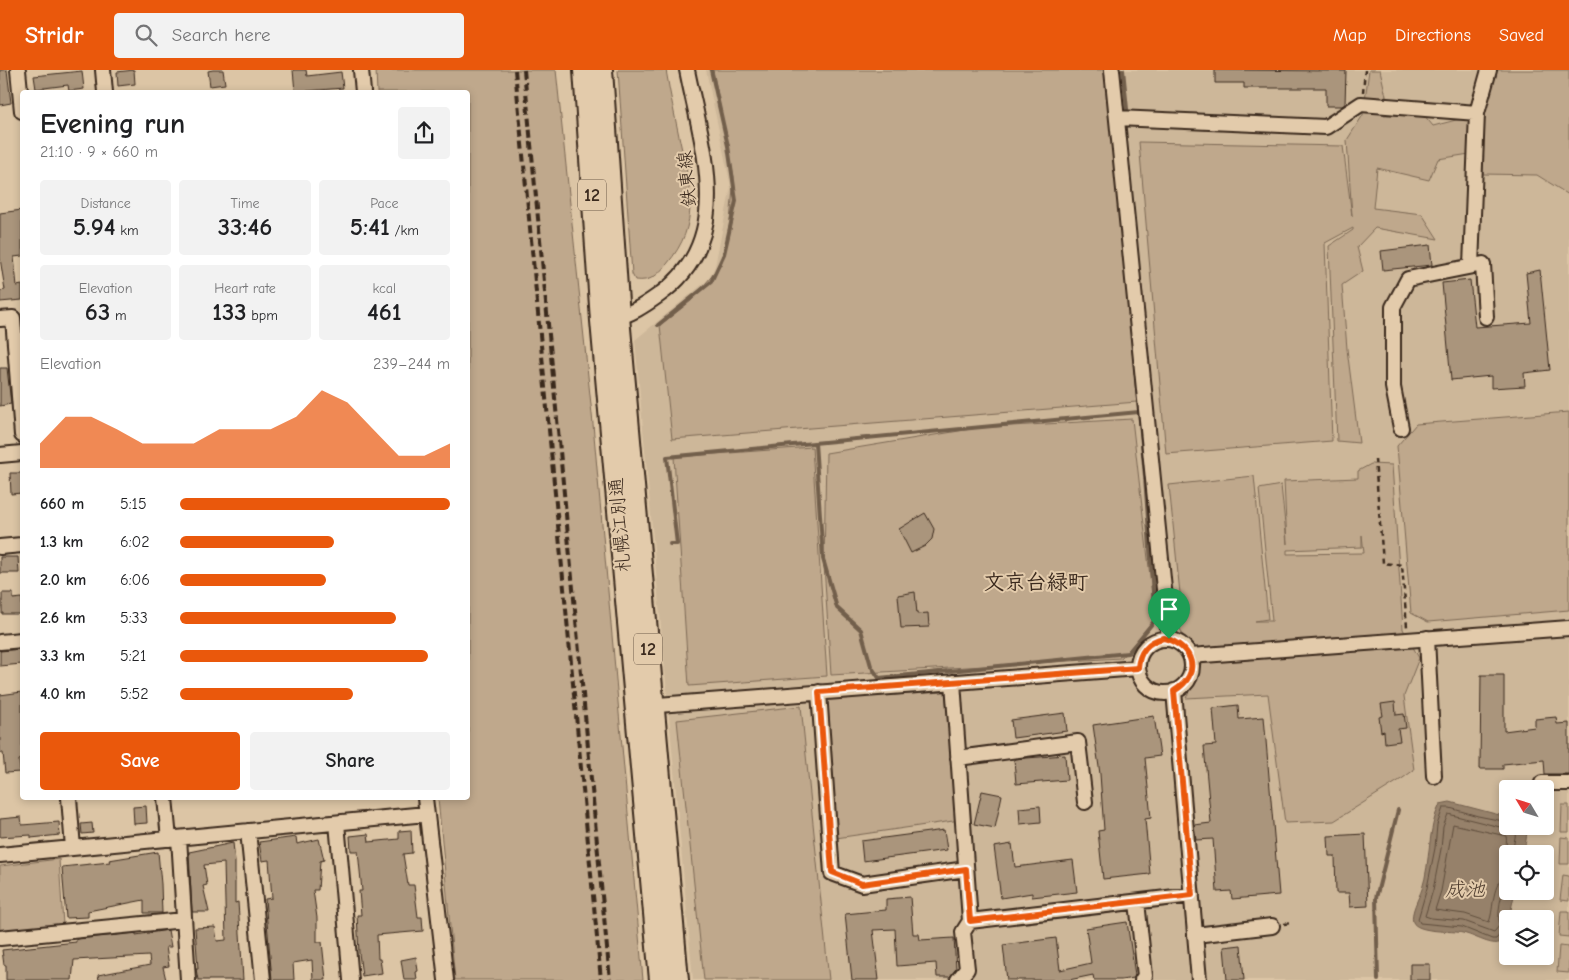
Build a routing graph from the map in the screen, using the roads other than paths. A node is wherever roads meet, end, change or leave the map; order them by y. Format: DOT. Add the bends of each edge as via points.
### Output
graph roads {
  1 [pos="18,70"];
  2 [pos="103,70"];
  3 [pos="361,70"];
  4 [pos="584,70"];
  5 [pos="602,70"];
  6 [pos="687,70"];
  7 [pos="1112,70"];
  8 [pos="1489,70"];
  9 [pos="20,90"];
  10 [pos="105,90"];
  11 [pos="363,90"];
  12 [pos="1478,113"];
  13 [pos="1117,118"];
  14 [pos="1471,266"];
  15 [pos="1486,317"];
  16 [pos="0,319"];
  17 [pos="610,319"];
  18 [pos="20,363"];
  19 [pos="1401,428"];
  20 [pos="20,453"];
  21 [pos="0,455"];
  22 [pos="20,545"];
  23 [pos="0,547"];
  24 [pos="1569,628"];
  25 [pos="1427,638"];
  26 [pos="1169,639"];
  27 [pos="20,640"];
  28 [pos="0,642"];
  29 [pos="1190,656"];
  30 [pos="1138,668"];
  31 [pos="953,682"];
  32 [pos="1174,691"];
  33 [pos="819,692"];
  34 [pos="644,706"];
  35 [pos="958,758"];
  36 [pos="1434,776"];
  37 [pos="1554,783"];
  38 [pos="1569,783"];
  39 [pos="69,800"];
  40 [pos="165,800"];
  41 [pos="425,800"];
  42 [pos="1084,802"];
  43 [pos="426,814"];
  44 [pos="338,823"];
  45 [pos="248,831"];
  46 [pos="174,838"];
  47 [pos="74,848"];
  48 [pos="0,855"];
  49 [pos="966,869"];
  50 [pos="1192,895"];
  51 [pos="1137,902"];
  52 [pos="184,920"];
  53 [pos="970,921"];
  54 [pos="1272,926"];
  55 [pos="1196,935"];
  56 [pos="0,938"];
  57 [pos="188,980"];
  58 [pos="263,980"];
  59 [pos="351,980"];
  60 [pos="446,980"];
  61 [pos="660,980"];
  62 [pos="678,980"];
  63 [pos="958,980"];
  64 [pos="1142,980"];
  65 [pos="1199,980"];
  1 -- 9 [label="street"];
  2 -- 10 [label="street"];
  3 -- 11 [label="street"];
  4 -- 17 [label="highway, 札幌江別通 / 12"];
  5 -- 17 [label="highway, 札幌江別通 / 12"];
  6 -- 17 [label="street, 鉄東線" via="709,195 704,238 683,274 665,290 646,304"];
  7 -- 13 [label="street"];
  8 -- 12 [label="street"];
  12 -- 13 [label="street" via="1362,104 1326,127"];
  12 -- 14 [label="street"];
  13 -- 26 [label="street"];
  14 -- 15 [label="street" via="1483,264"];
  14 -- 19 [label="street" via="1408,279 1393,307 1393,387"];
  16 -- 18 [label="street" via="13,318"];
  17 -- 34 [label="highway, 札幌江別通 / 12"];
  20 -- 21 [label="street"];
  22 -- 23 [label="street"];
  24 -- 25 [label="street"];
  25 -- 29 [label="street"];
  25 -- 36 [label="street"];
  26 -- 29 [label="street" via="1178,642"];
  26 -- 30 [label="street" via="1159,639 1147,646"];
  27 -- 28 [label="street"];
  29 -- 32 [label="street" via="1191,672 1182,687"];
  30 -- 31 [label="street"];
  30 -- 32 [label="street" via="1144,683 1150,688 1158,692"];
  31 -- 33 [label="street"];
  31 -- 35 [label="street"];
  32 -- 50 [label="street"];
  33 -- 34 [label="street"];
  33 -- 49 [label="street" via="832,872 862,884"];
  34 -- 61 [label="highway, 札幌江別通 / 12"];
  34 -- 62 [label="highway, 札幌江別通 / 12"];
  35 -- 42 [label="street" via="1078,742"];
  35 -- 49 [label="street"];
  37 -- 38 [label="street"];
  39 -- 47 [label="street"];
  40 -- 46 [label="street"];
  41 -- 43 [label="street"];
  43 -- 44 [label="street"];
  43 -- 60 [label="street"];
  44 -- 45 [label="street"];
  44 -- 59 [label="street"];
  45 -- 46 [label="street"];
  45 -- 58 [label="street"];
  46 -- 47 [label="street"];
  46 -- 52 [label="street"];
  47 -- 48 [label="street"];
  49 -- 53 [label="street"];
  50 -- 51 [label="street"];
  50 -- 55 [label="street"];
  51 -- 53 [label="street"];
  51 -- 64 [label="street" via="1146,976"];
  52 -- 56 [label="street"];
  52 -- 57 [label="street"];
  53 -- 63 [label="street" via="962,932 967,969"];
  54 -- 55 [label="street"];
  55 -- 65 [label="street"];
}
